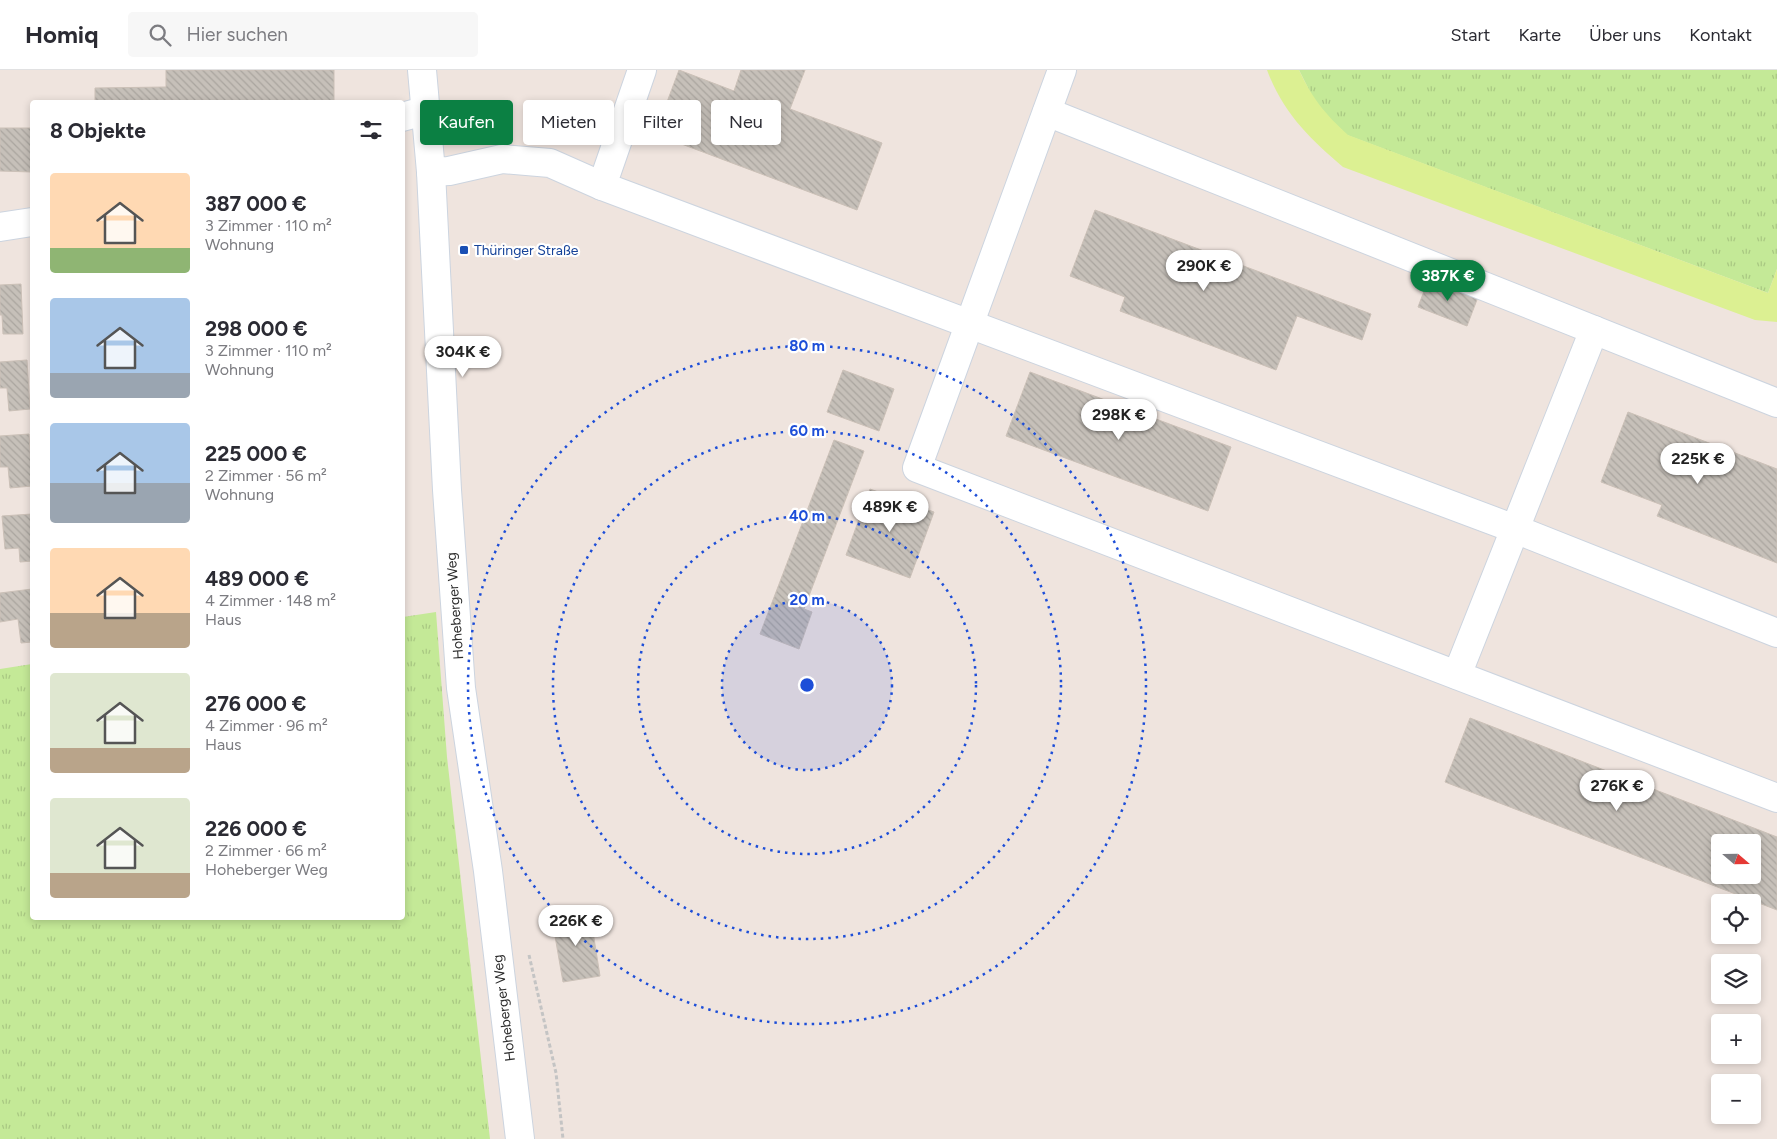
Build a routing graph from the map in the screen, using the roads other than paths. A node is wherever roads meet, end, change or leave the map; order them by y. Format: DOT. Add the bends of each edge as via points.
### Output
graph roads {
  1 [pos="422,70"];
  2 [pos="642,70"];
  3 [pos="1062,70"];
  4 [pos="1047,112"];
  5 [pos="414,114"];
  6 [pos="431,172"];
  7 [pos="602,186"];
  8 [pos="30,222"];
  9 [pos="0,227"];
  10 [pos="970,324"];
  11 [pos="1594,330"];
  12 [pos="1777,403"];
  13 [pos="1515,529"];
  14 [pos="1777,633"];
  15 [pos="1457,675"];
  16 [pos="1777,798"];
  17 [pos="520,1139"];
  1 -- 5 [label="street, Hoheberger Weg"];
  2 -- 7 [label="street"];
  3 -- 4 [label="street"];
  4 -- 10 [label="street"];
  4 -- 11 [label="street"];
  5 -- 6 [label="street, Hoheberger Weg"];
  6 -- 7 [label="street" via="502,159 550,163"];
  6 -- 17 [label="street, Hoheberger Weg" via="461,688 488,871"];
  7 -- 10 [label="street"];
  8 -- 9 [label="street"];
  10 -- 13 [label="street"];
  10 -- 15 [label="street" via="917,468"];
  11 -- 12 [label="street"];
  11 -- 13 [label="street"];
  13 -- 14 [label="street"];
  13 -- 15 [label="street"];
  15 -- 16 [label="street"];
}
